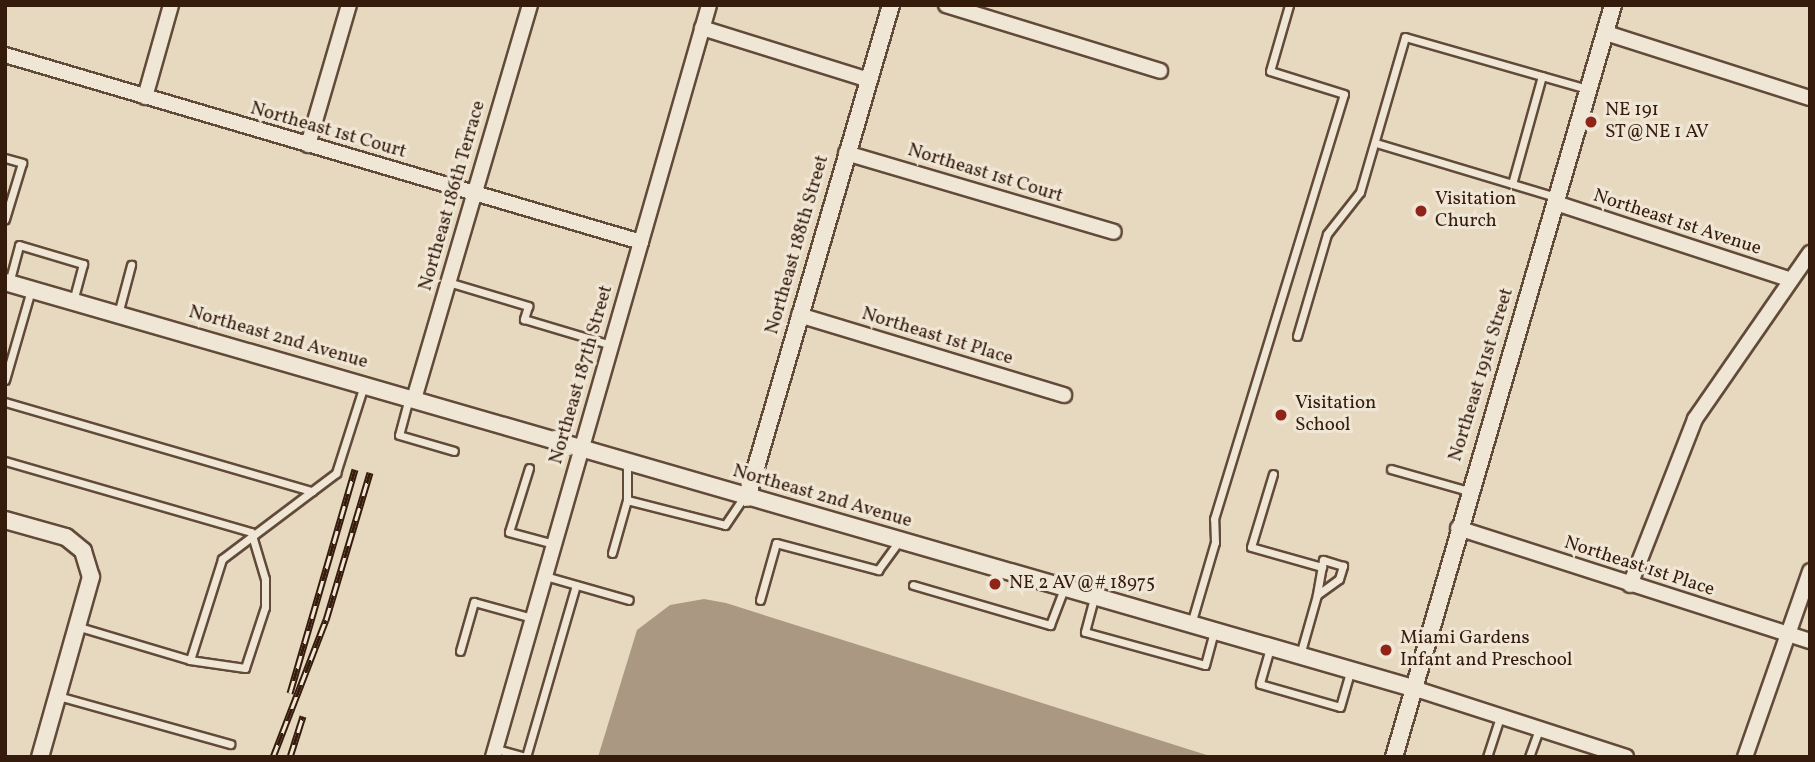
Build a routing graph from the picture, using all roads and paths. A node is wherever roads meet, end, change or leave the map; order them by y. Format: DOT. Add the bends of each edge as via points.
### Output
graph roads {
  1 [pos="171,5"];
  2 [pos="349,5"];
  3 [pos="530,5"];
  4 [pos="709,5"];
  5 [pos="891,5"];
  6 [pos="946,5"];
  7 [pos="1289,5"];
  8 [pos="1614,5"];
  9 [pos="702,28"];
  10 [pos="1606,33"];
  11 [pos="5,55"];
  12 [pos="1160,71"];
  13 [pos="1542,76"];
  14 [pos="869,79"];
  15 [pos="1589,89"];
  16 [pos="145,97"];
  17 [pos="1810,98"];
  18 [pos="1376,142"];
  19 [pos="308,145"];
  20 [pos="846,153"];
  21 [pos="5,158"];
  22 [pos="1512,184"];
  23 [pos="473,193"];
  24 [pos="1557,201"];
  25 [pos="5,219"];
  26 [pos="1114,232"];
  27 [pos="640,242"];
  28 [pos="1810,253"];
  29 [pos="131,265"];
  30 [pos="1786,278"];
  31 [pos="448,282"];
  32 [pos="7,283"];
  33 [pos="31,290"];
  34 [pos="74,302"];
  35 [pos="118,314"];
  36 [pos="799,315"];
  37 [pos="1297,336"];
  38 [pos="611,345"];
  39 [pos="5,380"];
  40 [pos="364,384"];
  41 [pos="1064,396"];
  42 [pos="412,398"];
  43 [pos="5,402"];
  44 [pos="580,450"];
  45 [pos="454,451"];
  46 [pos="5,461"];
  47 [pos="627,463"];
  48 [pos="529,468"];
  49 [pos="1391,468"];
  50 [pos="1273,474"];
  51 [pos="312,491"];
  52 [pos="1469,491"];
  53 [pos="745,497"];
  54 [pos="627,500"];
  55 [pos="5,520"];
  56 [pos="1458,528"];
  57 [pos="251,532"];
  58 [pos="899,541"];
  59 [pos="554,544"];
  60 [pos="612,553"];
  61 [pos="1322,567"];
  62 [pos="1810,571"];
  63 [pos="544,576"];
  64 [pos="576,585"];
  65 [pos="913,585"];
  66 [pos="1630,585"];
  67 [pos="1065,588"];
  68 [pos="1317,595"];
  69 [pos="1094,597"];
  70 [pos="629,600"];
  71 [pos="760,600"];
  72 [pos="532,618"];
  73 [pos="1191,624"];
  74 [pos="76,626"];
  75 [pos="1214,631"];
  76 [pos="1786,633"];
  77 [pos="1810,641"];
  78 [pos="1270,647"];
  79 [pos="460,651"];
  80 [pos="1300,655"];
  81 [pos="190,660"];
  82 [pos="1350,670"];
  83 [pos="1413,688"];
  84 [pos="57,696"];
  85 [pos="1500,716"];
  86 [pos="1539,728"];
  87 [pos="230,744"];
  88 [pos="494,753"];
  89 [pos="40,757"];
  90 [pos="1394,757"];
  91 [pos="1487,757"];
  92 [pos="1529,757"];
  93 [pos="1626,757"];
  94 [pos="1745,757"];
  1 -- 16 [label="street"];
  2 -- 19 [label="street"];
  3 -- 23 [label="street, Northeast 186th Terrace"];
  4 -- 9 [label="street, Northeast 187th Street"];
  5 -- 14 [label="street, Northeast 188th Street"];
  6 -- 12 [label="street"];
  7 -- 73 [label="lane" via="1270,71 1344,93 1218,506 1215,542"];
  8 -- 10 [label="street, Northeast 191st Street"];
  9 -- 14 [label="street"];
  9 -- 27 [label="street, Northeast 187th Street"];
  10 -- 15 [label="street, Northeast 191st Street"];
  10 -- 17 [label="street"];
  11 -- 16 [label="street, Northeast 1st Court"];
  13 -- 15 [label="lane"];
  13 -- 18 [label="lane" via="1405,37"];
  13 -- 22 [label="lane"];
  14 -- 20 [label="street, Northeast 188th Street"];
  15 -- 24 [label="street, Northeast 191st Street"];
  16 -- 19 [label="street, Northeast 1st Court"];
  18 -- 22 [label="lane"];
  18 -- 37 [label="lane" via="1360,192 1327,233"];
  19 -- 23 [label="street, Northeast 1st Court"];
  20 -- 26 [label="street, Northeast 1st Court"];
  20 -- 36 [label="street, Northeast 188th Street"];
  21 -- 25 [label="lane" via="22,163"];
  22 -- 24 [label="lane"];
  23 -- 27 [label="street, Northeast 1st Court"];
  23 -- 31 [label="street, Northeast 186th Terrace"];
  24 -- 30 [label="street, Northeast 1st Avenue"];
  24 -- 52 [label="street, Northeast 191st Street"];
  27 -- 38 [label="street, Northeast 187th Street"];
  28 -- 30 [label="street"];
  29 -- 35 [label="lane"];
  30 -- 66 [label="street" via="1695,419"];
  31 -- 38 [label="lane" via="528,306 524,319"];
  31 -- 42 [label="street, Northeast 186th Terrace"];
  32 -- 33 [label="street, Northeast 2nd Avenue"];
  32 -- 34 [label="lane" via="19,245 83,264"];
  33 -- 34 [label="street, Northeast 2nd Avenue"];
  33 -- 39 [label="lane"];
  34 -- 35 [label="street, Northeast 2nd Avenue"];
  35 -- 40 [label="street, Northeast 2nd Avenue"];
  36 -- 41 [label="street, Northeast 1st Place"];
  36 -- 53 [label="street, Northeast 188th Street"];
  38 -- 44 [label="street, Northeast 187th Street"];
  40 -- 42 [label="street, Northeast 2nd Avenue"];
  40 -- 51 [label="lane" via="336,472"];
  42 -- 44 [label="street, Northeast 2nd Avenue"];
  42 -- 45 [label="lane" via="399,435"];
  43 -- 51 [label="lane"];
  44 -- 47 [label="street, Northeast 2nd Avenue"];
  44 -- 59 [label="street, Northeast 187th Street"];
  46 -- 57 [label="lane"];
  47 -- 53 [label="street, Northeast 2nd Avenue"];
  47 -- 54 [label="lane"];
  48 -- 59 [label="lane" via="509,532"];
  49 -- 52 [label="lane"];
  50 -- 61 [label="lane" via="1251,547"];
  51 -- 57 [label="lane"];
  52 -- 56 [label="street, Northeast 191st Street"];
  53 -- 54 [label="lane" via="725,525"];
  53 -- 58 [label="street, Northeast 2nd Avenue"];
  54 -- 60 [label="lane"];
  55 -- 74 [label="street" via="66,537 83,551 91,577"];
  56 -- 66 [label="street, Northeast 1st Place"];
  56 -- 83 [label="street, Northeast 191st Street"];
  57 -- 81 [label="lane" via="222,559"];
  57 -- 81 [label="lane" via="265,579 265,607 245,668"];
  58 -- 67 [label="street, Northeast 2nd Avenue"];
  58 -- 71 [label="lane" via="878,570 776,543"];
  59 -- 63 [label="street, Northeast 187th Street"];
  61 -- 68 [label="lane"];
  61 -- 68 [label="lane" via="1323,560 1343,566 1339,579"];
  62 -- 76 [label="street"];
  63 -- 64 [label="lane"];
  63 -- 72 [label="street, Northeast 187th Street"];
  64 -- 70 [label="lane"];
  64 -- 88 [label="lane" via="526,757"];
  65 -- 67 [label="lane" via="1050,625"];
  66 -- 76 [label="street, Northeast 1st Place"];
  67 -- 69 [label="street, Northeast 2nd Avenue"];
  68 -- 80 [label="lane"];
  69 -- 73 [label="street, Northeast 2nd Avenue"];
  69 -- 75 [label="lane" via="1085,632 1205,666"];
  72 -- 79 [label="lane" via="474,602"];
  72 -- 88 [label="street, Northeast 187th Street"];
  73 -- 75 [label="street, Northeast 2nd Avenue"];
  74 -- 81 [label="lane"];
  74 -- 84 [label="street"];
  75 -- 78 [label="street, Northeast 2nd Avenue"];
  76 -- 77 [label="street, Northeast 1st Place"];
  76 -- 94 [label="street"];
  78 -- 80 [label="street, Northeast 2nd Avenue"];
  78 -- 82 [label="lane" via="1259,684 1283,691 1340,707"];
  80 -- 82 [label="street, Northeast 2nd Avenue"];
  82 -- 83 [label="street, Northeast 2nd Avenue"];
  83 -- 85 [label="street, Northeast 2nd Avenue"];
  83 -- 90 [label="street, Northeast 191st Street"];
  84 -- 87 [label="lane"];
  84 -- 89 [label="street"];
  85 -- 86 [label="street, Northeast 2nd Avenue"];
  85 -- 91 [label="lane"];
  86 -- 92 [label="lane"];
  86 -- 93 [label="street, Northeast 2nd Avenue"];
}
